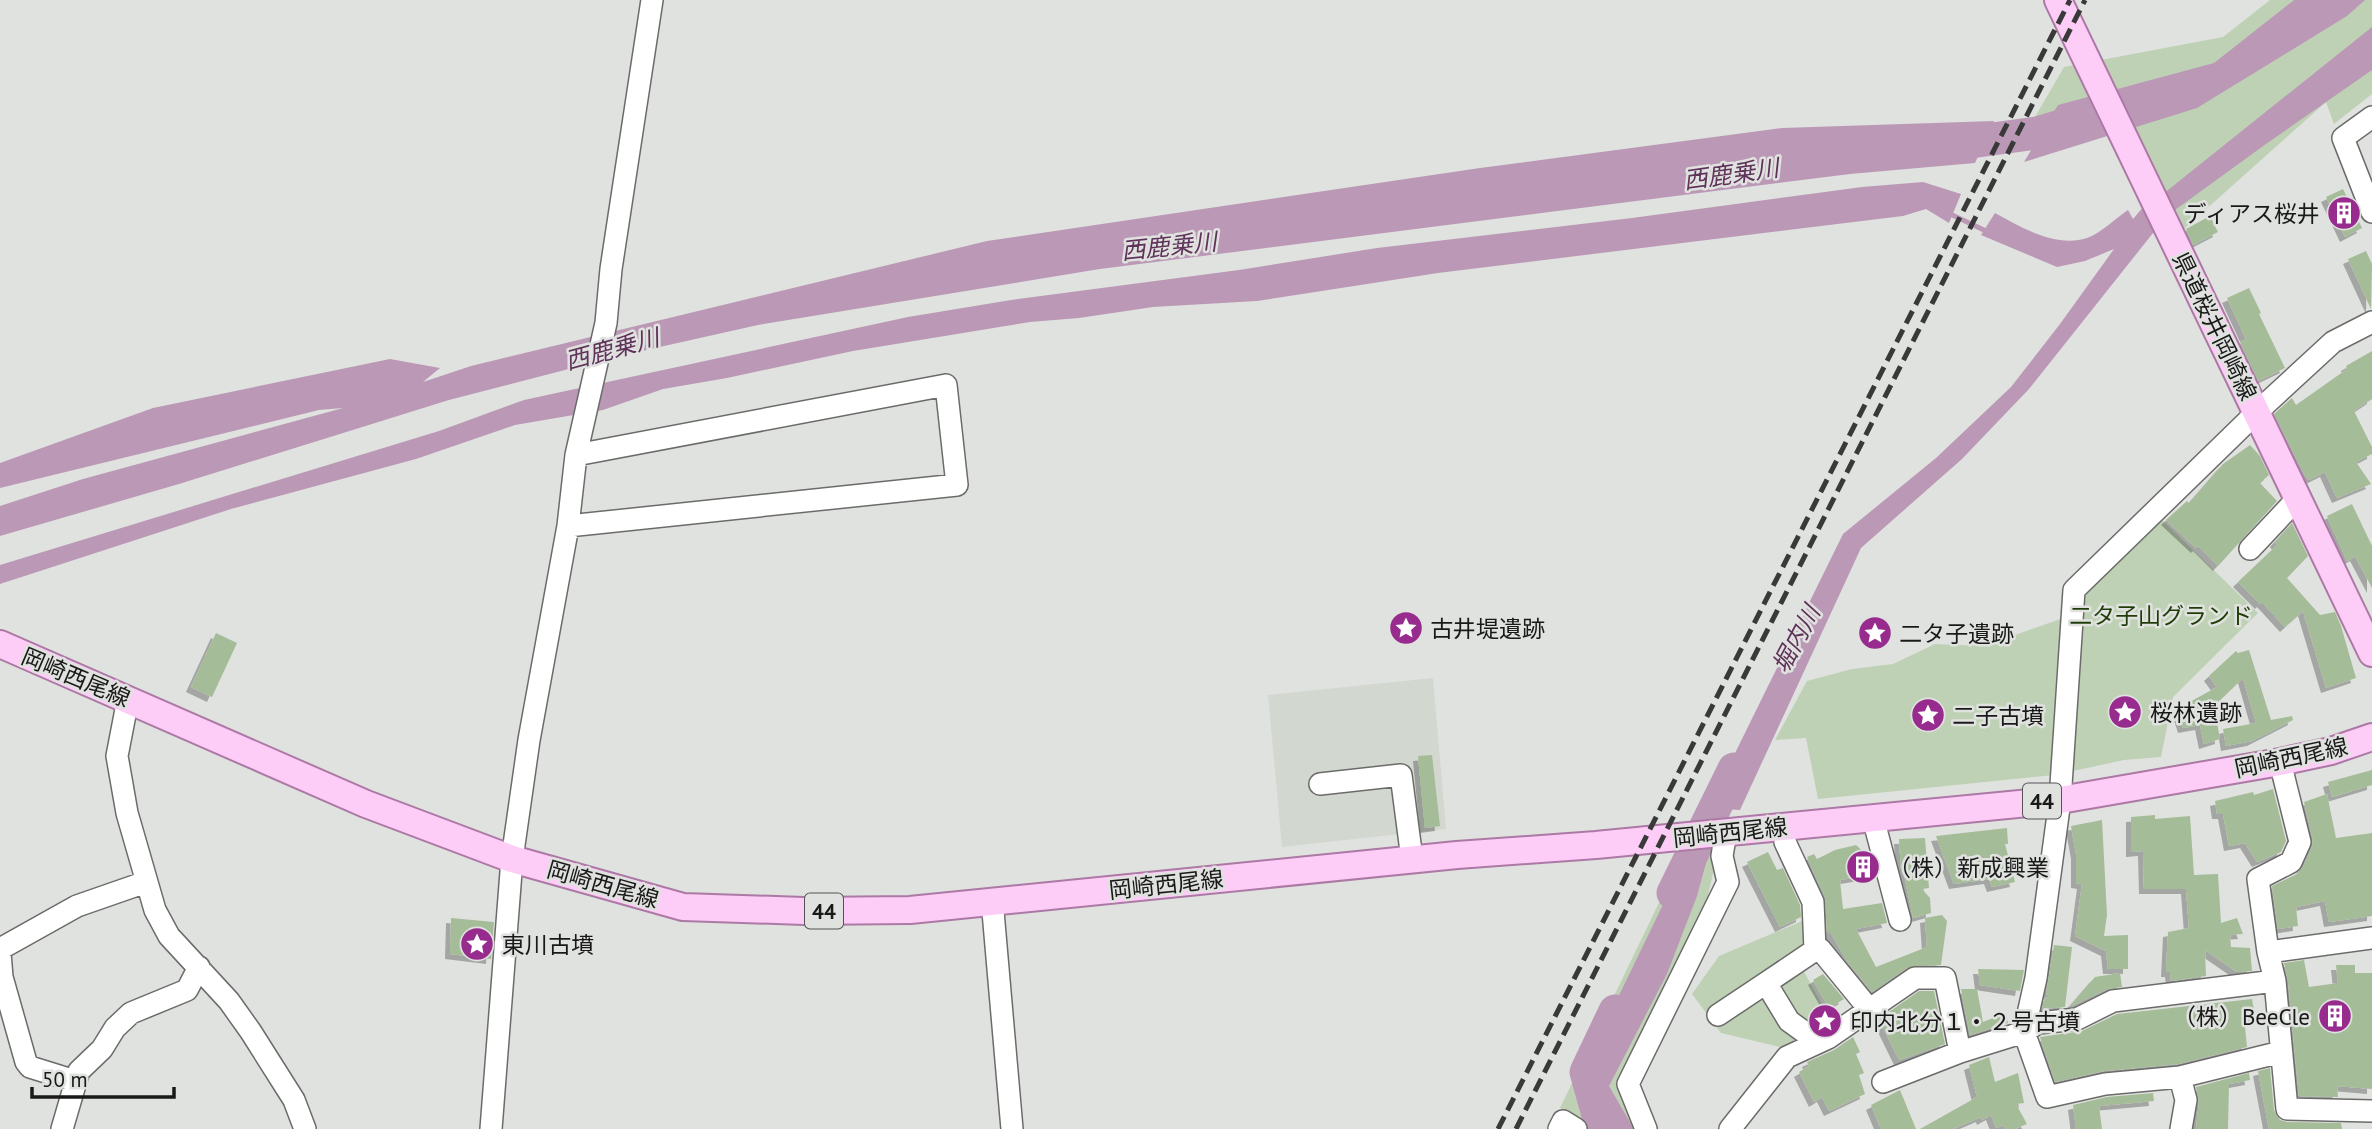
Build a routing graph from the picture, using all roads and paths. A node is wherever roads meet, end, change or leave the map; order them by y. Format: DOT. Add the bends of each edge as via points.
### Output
graph roads {
  1 [pos="652,0"];
  2 [pos="2058,0"];
  3 [pos="2372,117"];
  4 [pos="2372,212"];
  5 [pos="2372,322"];
  6 [pos="2257,412"];
  7 [pos="576,455"];
  8 [pos="2298,498"];
  9 [pos="568,526"];
  10 [pos="2250,549"];
  11 [pos="0,644"];
  12 [pos="2372,653"];
  13 [pos="128,699"];
  14 [pos="2372,737"];
  15 [pos="2280,762"];
  16 [pos="1320,784"];
  17 [pos="2060,800"];
  18 [pos="1874,818"];
  19 [pos="1785,827"];
  20 [pos="1710,834"];
  21 [pos="512,859"];
  22 [pos="1412,859"];
  23 [pos="146,882"];
  24 [pos="992,900"];
  25 [pos="1900,920"];
  26 [pos="2372,938"];
  27 [pos="1815,950"];
  28 [pos="0,951"];
  29 [pos="2268,953"];
  30 [pos="199,968"];
  31 [pos="2275,981"];
  32 [pos="1766,983"];
  33 [pos="1869,1009"];
  34 [pos="1718,1015"];
  35 [pos="2024,1032"];
  36 [pos="1818,1042"];
  37 [pos="1960,1052"];
  38 [pos="2281,1052"];
  39 [pos="2180,1077"];
  40 [pos="75,1081"];
  41 [pos="1882,1082"];
  42 [pos="2372,1111"];
  43 [pos="2317,1119"];
  44 [pos="62,1129"];
  45 [pos="305,1129"];
  46 [pos="491,1129"];
  47 [pos="1012,1129"];
  48 [pos="1559,1129"];
  49 [pos="1576,1129"];
  50 [pos="1646,1129"];
  51 [pos="1730,1129"];
  52 [pos="2181,1129"];
  1 -- 7 [label="street" via="606,323"];
  2 -- 6 [label="main road, 県道桜井岡崎線"];
  3 -- 4 [label="street" via="2343,138"];
  5 -- 6 [label="street" via="2333,342"];
  6 -- 8 [label="main road, 県道桜井岡崎線"];
  6 -- 17 [label="street" via="2074,590"];
  7 -- 9 [label="street"];
  7 -- 9 [label="street" via="946,384 957,485"];
  8 -- 10 [label="street"];
  8 -- 12 [label="main road, 県道桜井岡崎線"];
  9 -- 21 [label="street"];
  11 -- 13 [label="main road, 岡崎西尾線 / 44"];
  13 -- 21 [label="main road, 岡崎西尾線 / 44" via="366,804"];
  13 -- 23 [label="street" via="117,756"];
  14 -- 15 [label="main road, 岡崎西尾線 / 44"];
  15 -- 17 [label="main road, 岡崎西尾線 / 44"];
  15 -- 29 [label="street" via="2300,842 2291,862 2258,879"];
  16 -- 22 [label="street" via="1401,775"];
  17 -- 18 [label="main road, 岡崎西尾線 / 44"];
  17 -- 35 [label="street" via="2036,978"];
  18 -- 19 [label="main road, 岡崎西尾線 / 44"];
  18 -- 25 [label="street"];
  19 -- 20 [label="main road, 岡崎西尾線 / 44"];
  19 -- 27 [label="street" via="1785,842 1813,902"];
  20 -- 22 [label="main road, 岡崎西尾線 / 44"];
  20 -- 50 [label="street" via="1722,856 1728,882 1628,1084"];
  21 -- 24 [label="main road, 岡崎西尾線 / 44" via="683,907 910,910"];
  21 -- 46 [label="street"];
  22 -- 24 [label="main road, 岡崎西尾線 / 44"];
  23 -- 28 [label="street" via="77,906"];
  23 -- 30 [label="street" via="169,936"];
  24 -- 47 [label="street"];
  26 -- 29 [label="street"];
  27 -- 32 [label="street"];
  27 -- 33 [label="street" via="1820,949"];
  28 -- 40 [label="street" via="2,977 26,1062"];
  29 -- 31 [label="street"];
  30 -- 40 [label="street" via="187,990 131,1013"];
  30 -- 45 [label="street" via="251,1032 293,1100"];
  31 -- 35 [label="street" via="2113,1001 2077,1019 2038,1023"];
  31 -- 38 [label="street"];
  32 -- 34 [label="street"];
  32 -- 36 [label="street" via="1789,1021"];
  33 -- 36 [label="street"];
  33 -- 37 [label="street" via="1915,978 1945,978"];
  35 -- 37 [label="street"];
  35 -- 39 [label="street" via="2047,1097 2105,1084"];
  36 -- 51 [label="street" via="1787,1056"];
  37 -- 41 [label="street"];
  38 -- 39 [label="street"];
  38 -- 43 [label="street" via="2287,1109"];
  39 -- 52 [label="street" via="2186,1100"];
  40 -- 44 [label="street"];
  42 -- 43 [label="street"];
  48 -- 49 [label="street" via="1563,1121"];
}
